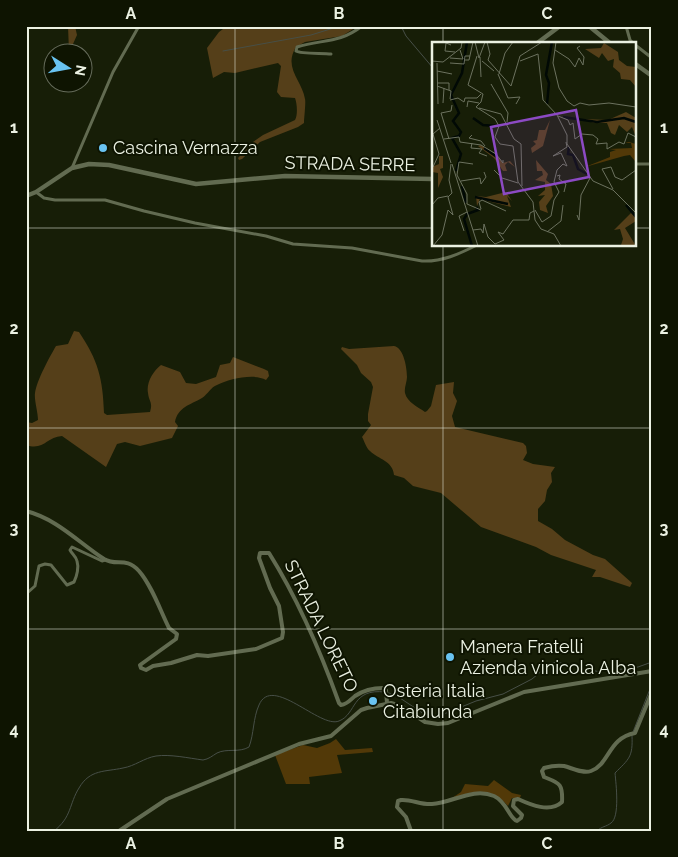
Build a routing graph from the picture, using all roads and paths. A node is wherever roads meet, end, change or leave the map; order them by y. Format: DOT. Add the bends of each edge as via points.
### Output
graph roads {
  1 [pos="139,26"];
  2 [pos="362,26"];
  3 [pos="560,26"];
  4 [pos="589,26"];
  5 [pos="626,26"];
  6 [pos="539,42"];
  7 [pos="609,42"];
  8 [pos="632,42"];
  9 [pos="636,46"];
  10 [pos="331,54"];
  11 [pos="652,58"];
  12 [pos="636,64"];
  13 [pos="652,76"];
  14 [pos="636,164"];
  15 [pos="652,164"];
  16 [pos="72,168"];
  17 [pos="432,179"];
  18 [pos="36,192"];
  19 [pos="26,196"];
  20 [pos="475,246"];
  21 [pos="26,511"];
  22 [pos="106,560"];
  23 [pos="26,594"];
  24 [pos="652,671"];
  25 [pos="652,692"];
  26 [pos="387,703"];
  27 [pos="119,831"];
  28 [pos="411,831"];
  1 -- 16 [label="street" via="113,72"];
  2 -- 10 [label="street" via="340,39 306,44 297,47 296,51 301,54"];
  3 -- 6 [label="main road"];
  4 -- 7 [label="main road"];
  5 -- 8 [label="street"];
  9 -- 11 [label="street"];
  12 -- 13 [label="main road"];
  14 -- 15 [label="street"];
  16 -- 17 [label="main road, STRADA SERRE" via="89,164 109,165 196,184 285,176"];
  16 -- 18 [label="main road, STRADA SERRE"];
  18 -- 19 [label="main road, STRADA SERRE"];
  18 -- 20 [label="street" via="55,200 105,200 293,244 352,248 430,261 447,258"];
  21 -- 22 [label="street, STRADA LORETO" via="45,517"];
  22 -- 23 [label="street" via="72,548 71,553 78,562 74,582 67,585 51,565 45,564 39,566 35,586"];
  22 -- 26 [label="street, STRADA LORETO" via="130,563 140,572 169,628 177,634 176,639 162,651 140,665 146,670 196,655 256,649 282,638 279,606 259,558 260,553 270,553 290,587 324,660 339,703 346,704 367,690 383,688"];
  24 -- 26 [label="street" via="524,692 448,723 425,722 401,706"];
  25 -- 28 [label="street" via="639,724 632,733 618,740 592,771 562,766 544,768 544,776 561,786 562,802 558,806 533,806 514,800 513,806 522,815 517,821 503,802 483,793 432,804 401,800 397,807 406,817"];
  26 -- 27 [label="street" via="361,710 331,736 299,744 167,800"];
}
